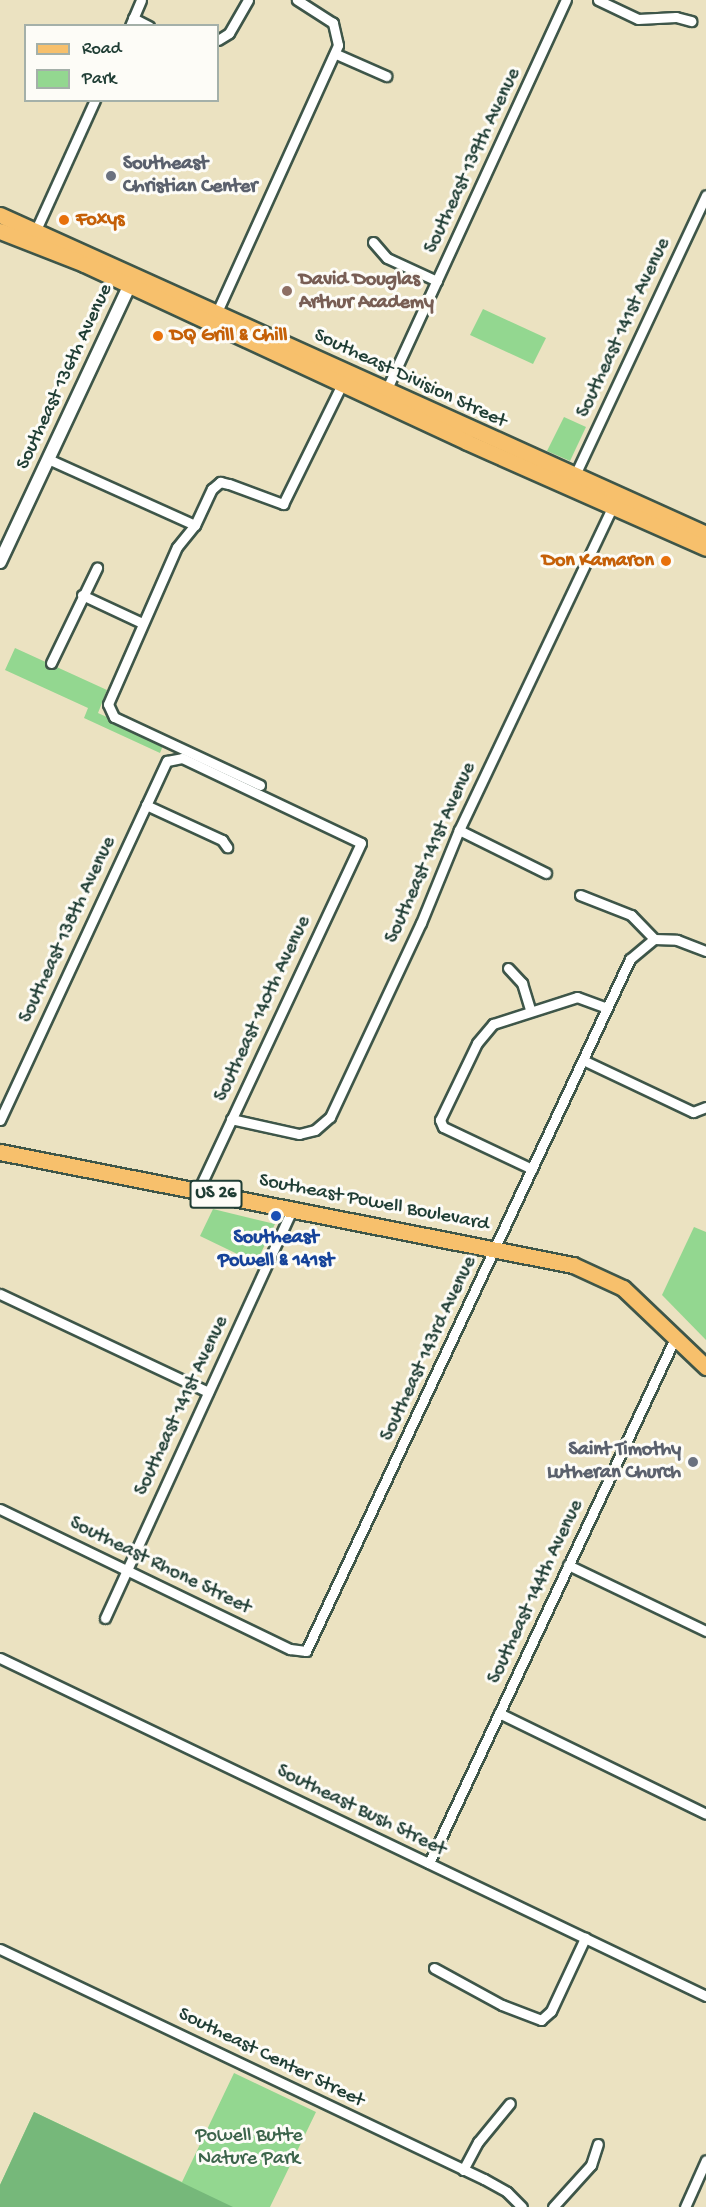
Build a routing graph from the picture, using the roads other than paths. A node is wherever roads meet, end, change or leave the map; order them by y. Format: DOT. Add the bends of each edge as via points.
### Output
graph roads {
  1 [pos="141,0"];
  2 [pos="248,0"];
  3 [pos="297,0"];
  4 [pos="566,0"];
  5 [pos="598,0"];
  6 [pos="691,21"];
  7 [pos="131,22"];
  8 [pos="219,39"];
  9 [pos="336,54"];
  10 [pos="386,76"];
  11 [pos="94,102"];
  12 [pos="706,195"];
  13 [pos="0,215"];
  14 [pos="35,232"];
  15 [pos="6,234"];
  16 [pos="373,242"];
  17 [pos="132,280"];
  18 [pos="437,281"];
  19 [pos="217,312"];
  20 [pos="342,384"];
  21 [pos="383,396"];
  22 [pos="48,459"];
  23 [pos="531,471"];
  24 [pos="574,477"];
  25 [pos="616,502"];
  26 [pos="195,525"];
  27 [pos="706,534"];
  28 [pos="706,548"];
  29 [pos="0,562"];
  30 [pos="97,568"];
  31 [pos="82,595"];
  32 [pos="142,622"];
  33 [pos="51,663"];
  34 [pos="260,785"];
  35 [pos="146,805"];
  36 [pos="459,830"];
  37 [pos="362,843"];
  38 [pos="226,847"];
  39 [pos="546,873"];
  40 [pos="580,895"];
  41 [pos="654,939"];
  42 [pos="706,951"];
  43 [pos="508,968"];
  44 [pos="607,1008"];
  45 [pos="530,1009"];
  46 [pos="583,1060"];
  47 [pos="706,1107"];
  48 [pos="231,1119"];
  49 [pos="0,1120"];
  50 [pos="0,1152"];
  51 [pos="532,1169"];
  52 [pos="198,1191"];
  53 [pos="292,1209"];
  54 [pos="496,1249"];
  55 [pos="0,1294"];
  56 [pos="676,1336"];
  57 [pos="706,1367"];
  58 [pos="208,1392"];
  59 [pos="0,1509"];
  60 [pos="568,1565"];
  61 [pos="126,1570"];
  62 [pos="105,1618"];
  63 [pos="706,1631"];
  64 [pos="306,1651"];
  65 [pos="0,1658"];
  66 [pos="499,1713"];
  67 [pos="706,1814"];
  68 [pos="429,1863"];
  69 [pos="585,1938"];
  70 [pos="0,1948"];
  71 [pos="434,1968"];
  72 [pos="706,1996"];
  73 [pos="510,2103"];
  74 [pos="598,2144"];
  75 [pos="706,2160"];
  76 [pos="463,2170"];
  77 [pos="522,2207"];
  78 [pos="553,2207"];
  79 [pos="685,2207"];
  1 -- 7 [label="street"];
  2 -- 8 [label="street" via="229,33"];
  3 -- 9 [label="street" via="337,29"];
  4 -- 18 [label="street, Southeast 139th Avenue"];
  5 -- 6 [label="street" via="638,19 675,17"];
  9 -- 10 [label="street"];
  9 -- 19 [label="street"];
  11 -- 14 [label="street"];
  12 -- 24 [label="street, Southeast 141st Avenue"];
  13 -- 14 [label="main road, Southeast Division Street"];
  14 -- 15 [label="main road"];
  14 -- 17 [label="main road, Southeast Division Street"];
  15 -- 17 [label="main road, Southeast Division Street"];
  16 -- 18 [label="street" via="387,258"];
  17 -- 19 [label="main road, Southeast Division Street"];
  17 -- 20 [label="main road, Southeast Division Street"];
  17 -- 22 [label="street, Southeast 136th Avenue"];
  18 -- 21 [label="street, Southeast 139th Avenue"];
  19 -- 21 [label="main road, Southeast Division Street"];
  20 -- 21 [label="main road, Southeast Division Street"];
  20 -- 26 [label="street" via="283,504 220,482 212,489"];
  21 -- 23 [label="main road, Southeast Division Street"];
  21 -- 24 [label="main road, Southeast Division Street"];
  22 -- 26 [label="street"];
  22 -- 29 [label="street, Southeast 136th Avenue"];
  23 -- 24 [label="main road" via="570,482"];
  23 -- 25 [label="main road, Southeast Division Street"];
  24 -- 25 [label="main road, Southeast Division Street"];
  25 -- 27 [label="main road, Southeast Division Street"];
  25 -- 28 [label="main road, Southeast Division Street"];
  25 -- 36 [label="street, Southeast 141st Avenue"];
  26 -- 32 [label="street" via="177,547"];
  30 -- 31 [label="street"];
  31 -- 32 [label="street"];
  31 -- 33 [label="street"];
  32 -- 34 [label="street" via="113,688 109,711 114,717"];
  35 -- 37 [label="street, Southeast 138th Avenue" via="167,761 182,758"];
  35 -- 38 [label="street" via="222,840"];
  35 -- 49 [label="street, Southeast 138th Avenue"];
  36 -- 39 [label="street"];
  36 -- 48 [label="street, Southeast 141st Avenue" via="421,923 330,1117 315,1130 299,1134"];
  37 -- 48 [label="street, Southeast 140th Avenue"];
  40 -- 41 [label="street" via="631,915"];
  41 -- 42 [label="street" via="677,939"];
  41 -- 44 [label="street, Southeast 143rd Avenue" via="630,959"];
  43 -- 45 [label="street" via="522,983"];
  44 -- 45 [label="street" via="577,997"];
  44 -- 46 [label="street, Southeast 143rd Avenue"];
  45 -- 51 [label="street" via="483,1032 440,1120 443,1127"];
  46 -- 47 [label="street" via="693,1112"];
  46 -- 51 [label="street, Southeast 143rd Avenue"];
  48 -- 52 [label="street, Southeast 140th Avenue"];
  50 -- 52 [label="main road, Southeast Powell Boulevard / US 26"];
  51 -- 54 [label="street, Southeast 143rd Avenue"];
  52 -- 53 [label="main road, Southeast Powell Boulevard / US 26"];
  53 -- 54 [label="main road, Southeast Powell Boulevard / US 26"];
  53 -- 58 [label="street, Southeast 141st Avenue"];
  54 -- 56 [label="main road, Southeast Powell Boulevard / US 26" via="573,1265 605,1278 639,1301"];
  54 -- 64 [label="street, Southeast 143rd Avenue"];
  55 -- 58 [label="street"];
  56 -- 57 [label="main road, Southeast Powell Boulevard / US 26"];
  56 -- 60 [label="street, Southeast 144th Avenue"];
  58 -- 61 [label="street, Southeast 141st Avenue"];
  59 -- 61 [label="street, Southeast Rhone Street"];
  60 -- 63 [label="street"];
  60 -- 66 [label="street, Southeast 144th Avenue"];
  61 -- 62 [label="street, Southeast 141st Avenue"];
  61 -- 64 [label="street, Southeast Rhone Street" via="290,1649"];
  65 -- 68 [label="street, Southeast Bush Street"];
  66 -- 67 [label="street"];
  66 -- 68 [label="street, Southeast 144th Avenue"];
  68 -- 69 [label="street, Southeast Bush Street"];
  69 -- 71 [label="street" via="551,2011 541,2020 502,2006"];
  69 -- 72 [label="street, Southeast Bush Street"];
  70 -- 76 [label="street, Southeast Center Street"];
  73 -- 76 [label="street" via="478,2142"];
  74 -- 78 [label="street" via="591,2166"];
  75 -- 79 [label="street"];
  76 -- 77 [label="street, Southeast Center Street" via="507,2192"];
}
